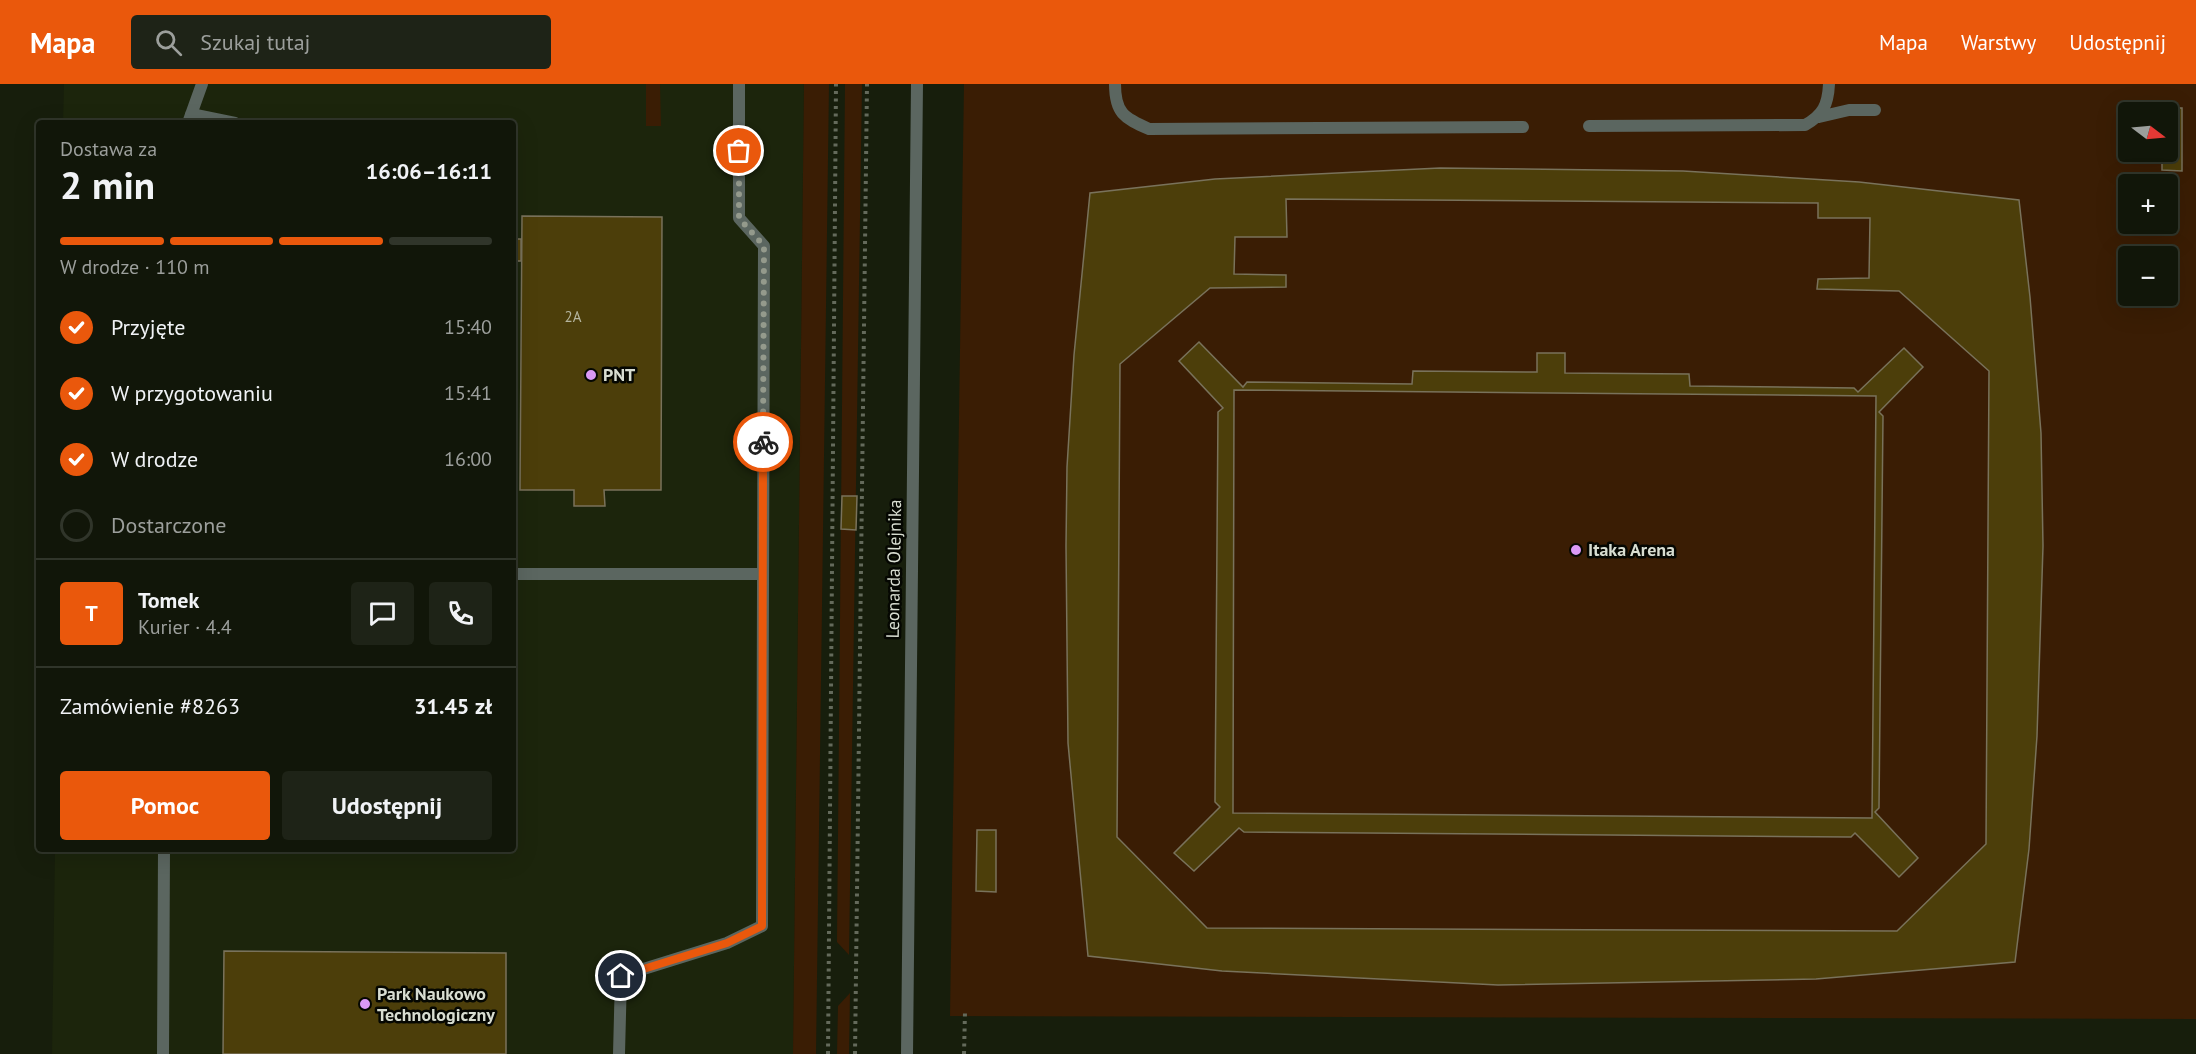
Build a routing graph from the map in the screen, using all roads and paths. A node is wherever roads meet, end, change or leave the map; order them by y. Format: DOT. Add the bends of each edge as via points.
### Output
graph roads {
  1 [pos="202,84"];
  2 [pos="739,84"];
  3 [pos="836,84"];
  4 [pos="867,84"];
  5 [pos="917,84"];
  6 [pos="1115,84"];
  7 [pos="1829,84"];
  8 [pos="1875,110"];
  9 [pos="1819,117"];
  10 [pos="190,118"];
  11 [pos="208,120"];
  12 [pos="1589,126"];
  13 [pos="1523,127"];
  14 [pos="516,574"];
  15 [pos="762,574"];
  16 [pos="164,852"];
  17 [pos="964,1012"];
  18 [pos="163,1054"];
  19 [pos="619,1054"];
  20 [pos="828,1054"];
  21 [pos="855,1054"];
  22 [pos="907,1054"];
  23 [pos="964,1054"];
  1 -- 10 [label="lane"];
  2 -- 15 [label="lane" via="739,218 764,246"];
  3 -- 20 [label="path"];
  4 -- 21 [label="path"];
  5 -- 22 [label="lane, Leonarda Olejnika"];
  6 -- 13 [label="lane" via="1115,102 1126,119 1149,129"];
  7 -- 9 [label="lane" via="1828,100"];
  8 -- 9 [label="lane" via="1849,110"];
  9 -- 12 [label="lane" via="1805,125"];
  10 -- 11 [label="lane"];
  14 -- 15 [label="lane"];
  15 -- 19 [label="lane" via="762,926 727,943 621,976"];
  16 -- 18 [label="lane"];
  17 -- 23 [label="path"];
}
